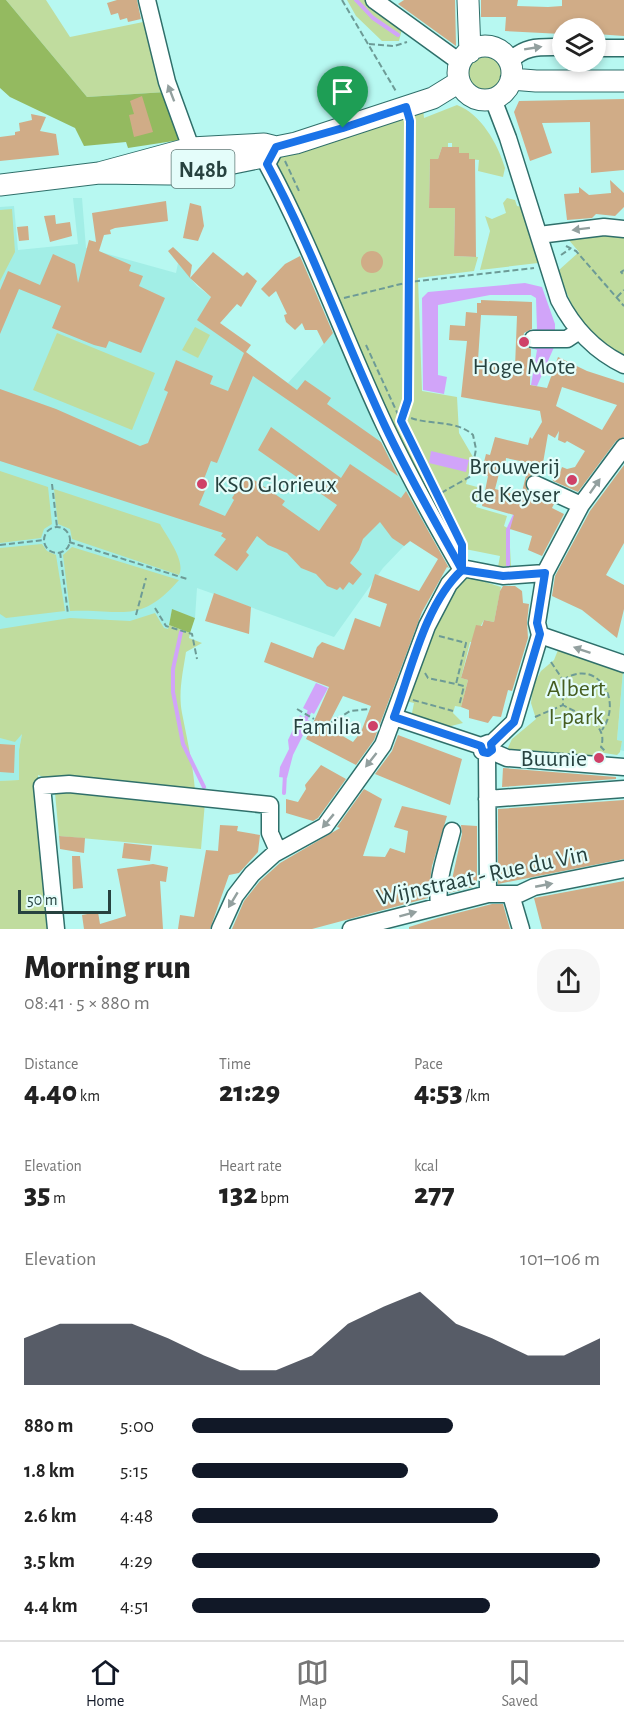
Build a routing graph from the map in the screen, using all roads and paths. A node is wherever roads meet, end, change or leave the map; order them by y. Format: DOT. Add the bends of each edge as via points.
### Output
graph roads {
  1 [pos="147,0"];
  2 [pos="342,0"];
  3 [pos="374,0"];
  4 [pos="468,0"];
  5 [pos="422,35"];
  6 [pos="369,44"];
  7 [pos="552,47"];
  8 [pos="606,48"];
  9 [pos="624,48"];
  10 [pos="463,65"];
  11 [pos="510,71"];
  12 [pos="624,81"];
  13 [pos="493,99"];
  14 [pos="406,107"];
  15 [pos="276,147"];
  16 [pos="191,148"];
  17 [pos="99,172"];
  18 [pos="189,172"];
  19 [pos="0,185"];
  20 [pos="624,229"];
  21 [pos="539,235"];
  22 [pos="548,264"];
  23 [pos="624,270"];
  24 [pos="624,275"];
  25 [pos="409,282"];
  26 [pos="624,290"];
  27 [pos="617,297"];
  28 [pos="344,298"];
  29 [pos="624,306"];
  30 [pos="579,332"];
  31 [pos="533,339"];
  32 [pos="624,365"];
  33 [pos="403,414"];
  34 [pos="624,447"];
  35 [pos="421,464"];
  36 [pos="52,484"];
  37 [pos="535,484"];
  38 [pos="436,496"];
  39 [pos="581,505"];
  40 [pos="57,527"];
  41 [pos="44,540"];
  42 [pos="69,542"];
  43 [pos="0,545"];
  44 [pos="60,552"];
  45 [pos="462,570"];
  46 [pos="545,573"];
  47 [pos="146,578"];
  48 [pos="186,579"];
  49 [pos="155,608"];
  50 [pos="68,614"];
  51 [pos="136,615"];
  52 [pos="424,632"];
  53 [pos="540,634"];
  54 [pos="197,659"];
  55 [pos="551,662"];
  56 [pos="428,663"];
  57 [pos="624,664"];
  58 [pos="606,674"];
  59 [pos="563,680"];
  60 [pos="600,680"];
  61 [pos="456,684"];
  62 [pos="402,696"];
  63 [pos="563,705"];
  64 [pos="459,706"];
  65 [pos="297,709"];
  66 [pos="369,709"];
  67 [pos="453,711"];
  68 [pos="394,717"];
  69 [pos="535,717"];
  70 [pos="313,718"];
  71 [pos="329,724"];
  72 [pos="602,730"];
  73 [pos="484,747"];
  74 [pos="616,766"];
  75 [pos="620,790"];
  76 [pos="495,799"];
  77 [pos="452,831"];
  78 [pos="278,851"];
  79 [pos="624,869"];
  80 [pos="488,894"];
  81 [pos="511,895"];
  82 [pos="439,906"];
  83 [pos="56,929"];
  84 [pos="220,929"];
  85 [pos="351,929"];
  86 [pos="521,929"];
  16 -- 1 [label="street, one-way" via="167,81"];
  2 -- 6 [label="path"];
  3 -- 5 [label="street"];
  4 -- 10 [label="main road"];
  5 -- 6 [label="path" via="394,46"];
  5 -- 10 [label="street"];
  6 -- 14 [label="path"];
  11 -- 7 [label="street, one-way" via="522,50"];
  8 -- 9 [label="street"];
  10 -- 11 [label="main road" via="482,47 493,48 503,53"];
  10 -- 13 [label="main road" via="470,96"];
  10 -- 14 [label="main road, N48b" via="441,94"];
  11 -- 12 [label="main road" via="536,81"];
  11 -- 13 [label="main road" via="505,91"];
  13 -- 21 [label="street"];
  14 -- 15 [label="main road, N48b"];
  14 -- 25 [label="path" via="410,136"];
  15 -- 16 [label="main road, N48b" via="264,144"];
  15 -- 18 [label="main road, N48b" via="258,158"];
  15 -- 45 [label="street" via="267,164 288,202 386,427"];
  16 -- 17 [label="main road, N48b"];
  16 -- 18 [label="street"];
  17 -- 18 [label="main road, N48b"];
  17 -- 19 [label="main road, N48b"];
  20 -- 21 [label="street, one-way" via="604,227"];
  21 -- 22 [label="street"];
  21 -- 27 [label="path" via="576,251"];
  22 -- 25 [label="path"];
  22 -- 30 [label="street" via="560,300"];
  23 -- 24 [label="path"];
  25 -- 28 [label="path"];
  25 -- 33 [label="path" via="408,400"];
  26 -- 27 [label="path"];
  27 -- 29 [label="path"];
  30 -- 31 [label="street" via="567,339"];
  30 -- 32 [label="street"];
  33 -- 35 [label="path" via="401,421"];
  33 -- 38 [label="path" via="473,435 476,449 471,476"];
  39 -- 34 [label="street, one-way"];
  36 -- 40 [label="path"];
  37 -- 39 [label="street"];
  39 -- 46 [label="street"];
  40 -- 41 [label="path" via="47,531"];
  40 -- 42 [label="path" via="66,531"];
  41 -- 43 [label="path"];
  41 -- 44 [label="path" via="51,551"];
  42 -- 44 [label="path"];
  42 -- 48 [label="path"];
  44 -- 50 [label="path"];
  45 -- 46 [label="street" via="503,576"];
  45 -- 52 [label="street" via="449,584"];
  46 -- 53 [label="street" via="537,623"];
  47 -- 51 [label="path"];
  49 -- 54 [label="path" via="166,626 192,634"];
  52 -- 61 [label="path" via="465,643"];
  52 -- 62 [label="street"];
  57 -- 53 [label="street, one-way"];
  53 -- 73 [label="street" via="514,722"];
  55 -- 59 [label="path"];
  56 -- 61 [label="path" via="425,676"];
  58 -- 60 [label="path"];
  59 -- 60 [label="path" via="573,675"];
  59 -- 63 [label="path"];
  60 -- 72 [label="path" via="612,703"];
  61 -- 64 [label="path" via="464,686"];
  62 -- 67 [label="path"];
  62 -- 68 [label="street"];
  63 -- 69 [label="path"];
  63 -- 72 [label="path"];
  65 -- 70 [label="path"];
  66 -- 71 [label="path" via="350,711"];
  68 -- 73 [label="street"];
  68 -- 78 [label="street, one-way" via="383,745 329,820 307,837"];
  72 -- 74 [label="path" via="601,747"];
  73 -- 74 [label="street" via="507,758"];
  73 -- 76 [label="street"];
  75 -- 76 [label="street"];
  76 -- 80 [label="street" via="488,825"];
  77 -- 82 [label="street" via="441,872"];
  78 -- 83 [label="street" via="270,833 270,806 69,784 42,786"];
  78 -- 84 [label="street, one-way" via="235,896"];
  81 -- 79 [label="street, Wijnstraat - Rue du Vin, one-way"];
  80 -- 81 [label="street, Wijnstraat - Rue du Vin"];
  80 -- 82 [label="street, Wijnstraat - Rue du Vin"];
  81 -- 86 [label="street"];
  85 -- 82 [label="street, Wijnstraat - Rue du Vin, one-way"];
}
